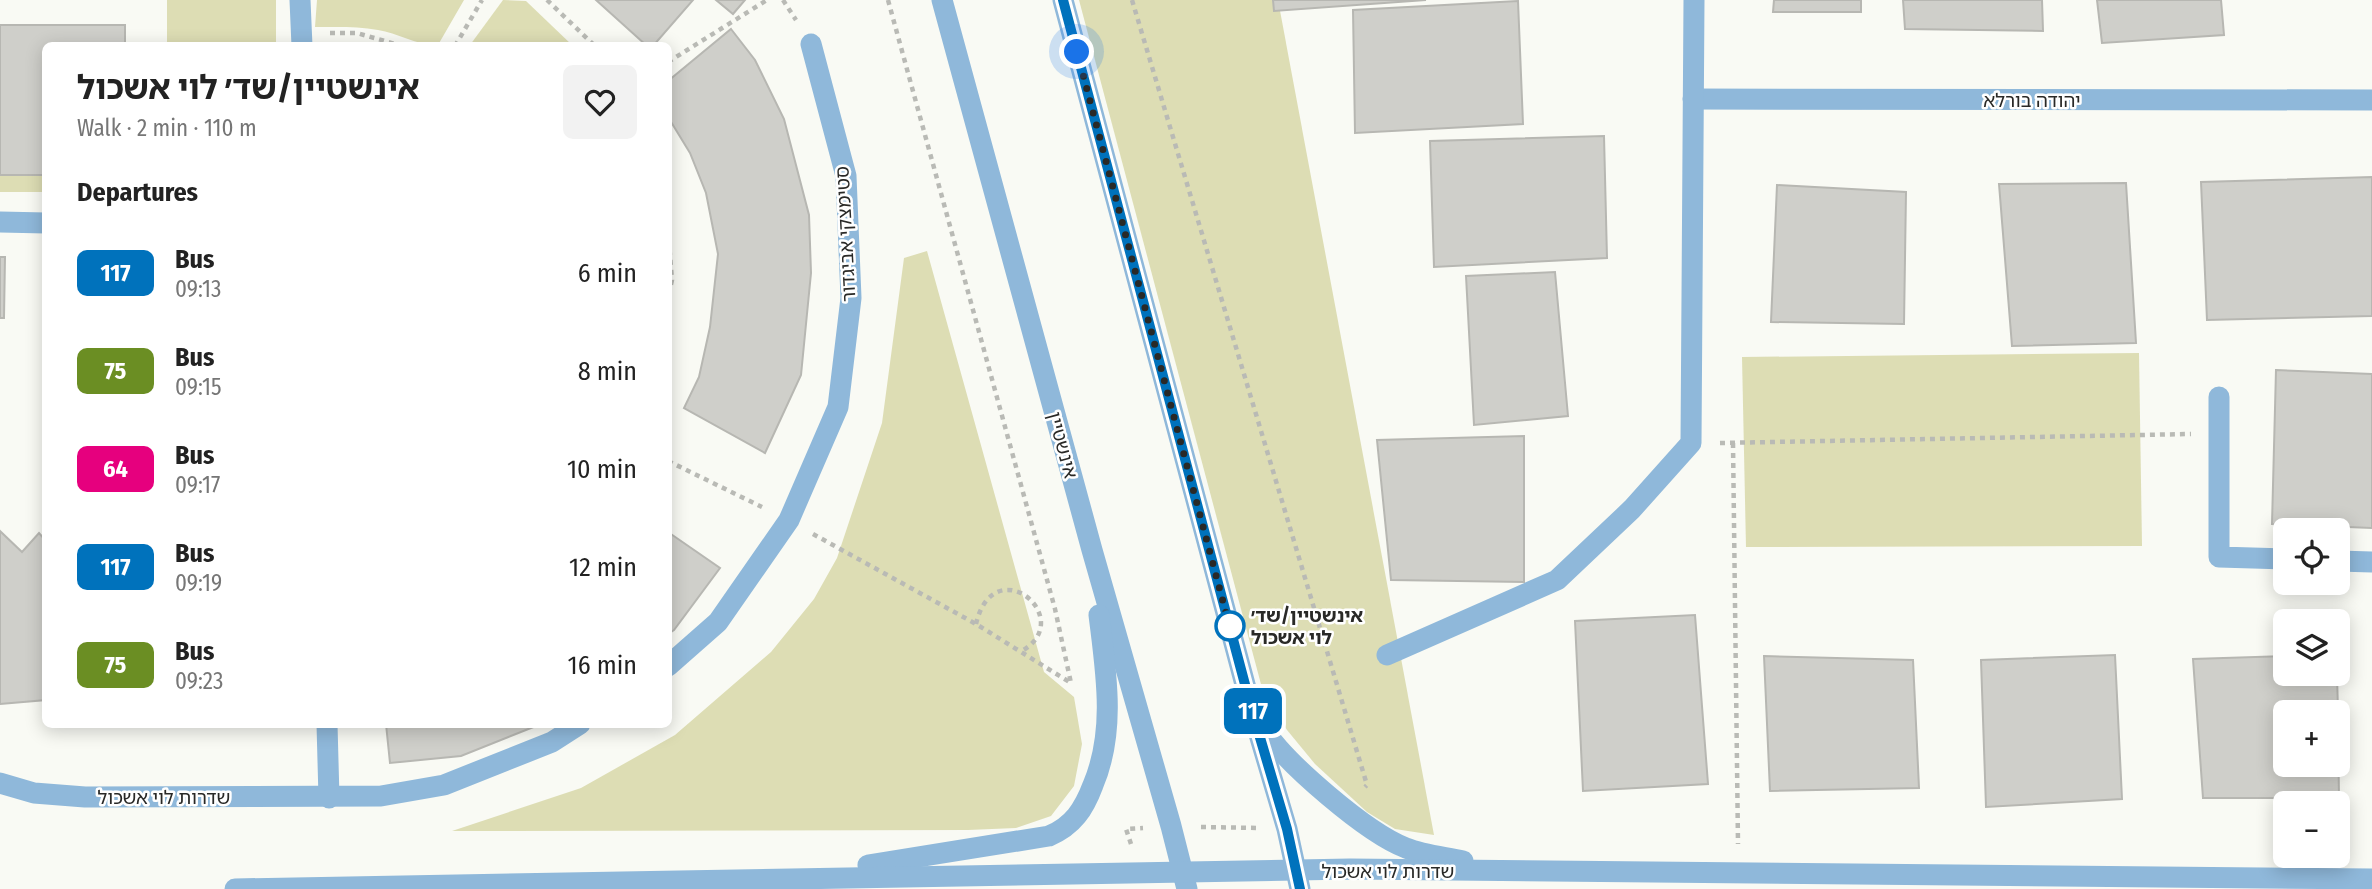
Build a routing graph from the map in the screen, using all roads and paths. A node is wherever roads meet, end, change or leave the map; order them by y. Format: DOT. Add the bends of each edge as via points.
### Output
graph roads {
  1 [pos="300,0"];
  2 [pos="482,0"];
  3 [pos="547,0"];
  4 [pos="767,0"];
  5 [pos="888,0"];
  6 [pos="942,0"];
  7 [pos="1063,0"];
  8 [pos="1132,0"];
  9 [pos="1693,0"];
  10 [pos="302,39"];
  11 [pos="388,42"];
  12 [pos="457,42"];
  13 [pos="591,42"];
  14 [pos="811,44"];
  15 [pos="672,59"];
  16 [pos="1693,99"];
  17 [pos="2372,100"];
  18 [pos="0,222"];
  19 [pos="42,223"];
  20 [pos="2219,397"];
  21 [pos="2219,433"];
  22 [pos="1691,443"];
  23 [pos="1732,443"];
  24 [pos="672,463"];
  25 [pos="789,520"];
  26 [pos="1092,550"];
  27 [pos="2273,559"];
  28 [pos="2350,561"];
  29 [pos="2372,562"];
  30 [pos="976,624"];
  31 [pos="1020,652"];
  32 [pos="1387,655"];
  33 [pos="672,662"];
  34 [pos="1251,707"];
  35 [pos="327,728"];
  36 [pos="574,728"];
  37 [pos="0,783"];
  38 [pos="329,797"];
  39 [pos="1344,807"];
  40 [pos="1171,826"];
  41 [pos="1126,829"];
  42 [pos="1287,829"];
  43 [pos="1510,872"];
  44 [pos="1738,873"];
  45 [pos="792,877"];
  46 [pos="2372,879"];
  47 [pos="1184,880"];
  48 [pos="1298,880"];
  49 [pos="235,889"];
  1 -- 10 [label="street"];
  2 -- 12 [label="path"];
  3 -- 13 [label="path"];
  4 -- 15 [label="path"];
  5 -- 31 [label="path" via="1052,595 1071,683"];
  6 -- 26 [label="street, אינשטיין"];
  7 -- 34 [label="street"];
  8 -- 39 [label="path" via="1367,785"];
  9 -- 16 [label="street"];
  10 -- 11 [label="path" via="357,33"];
  14 -- 25 [label="street, סטימצקי אביגדור" via="846,176 851,298 838,407"];
  16 -- 17 [label="street, יהודה בורלא"];
  16 -- 22 [label="street"];
  18 -- 19 [label="street"];
  20 -- 21 [label="street"];
  21 -- 23 [label="path"];
  21 -- 27 [label="street" via="2219,557"];
  22 -- 23 [label="path"];
  22 -- 32 [label="street" via="1632,509 1557,580"];
  23 -- 44 [label="path"];
  24 -- 25 [label="path"];
  25 -- 30 [label="path"];
  25 -- 33 [label="street, סטימצקי אביגדור" via="718,622"];
  26 -- 40 [label="street, אינשטיין"];
  26 -- 45 [label="street" via="1108,721 1103,762 1079,815 1049,836"];
  28 -- 29 [label="street"];
  30 -- 31 [label="path"];
  30 -- 31 [label="path" via="979,610 993,594 1003,590 1023,593 1038,608 1041,629 1030,647"];
  34 -- 39 [label="street" via="1283,754"];
  34 -- 42 [label="street"];
  35 -- 38 [label="street"];
  36 -- 38 [label="street" via="552,742 444,785 381,796"];
  37 -- 38 [label="street, שדרות לוי אשכול" via="34,793 85,797"];
  39 -- 43 [label="street" via="1408,849"];
  40 -- 41 [label="path"];
  40 -- 42 [label="path"];
  40 -- 47 [label="street, אינשטיין"];
  42 -- 48 [label="street"];
  43 -- 44 [label="street, שדרות לוי אשכול"];
  43 -- 48 [label="street, שדרות לוי אשכול" via="1350,869"];
  44 -- 46 [label="street, שדרות לוי אשכול"];
  45 -- 47 [label="street, שדרות לוי אשכול"];
  45 -- 49 [label="street, שדרות לוי אשכול"];
  47 -- 48 [label="street, שדרות לוי אשכול"];
}
